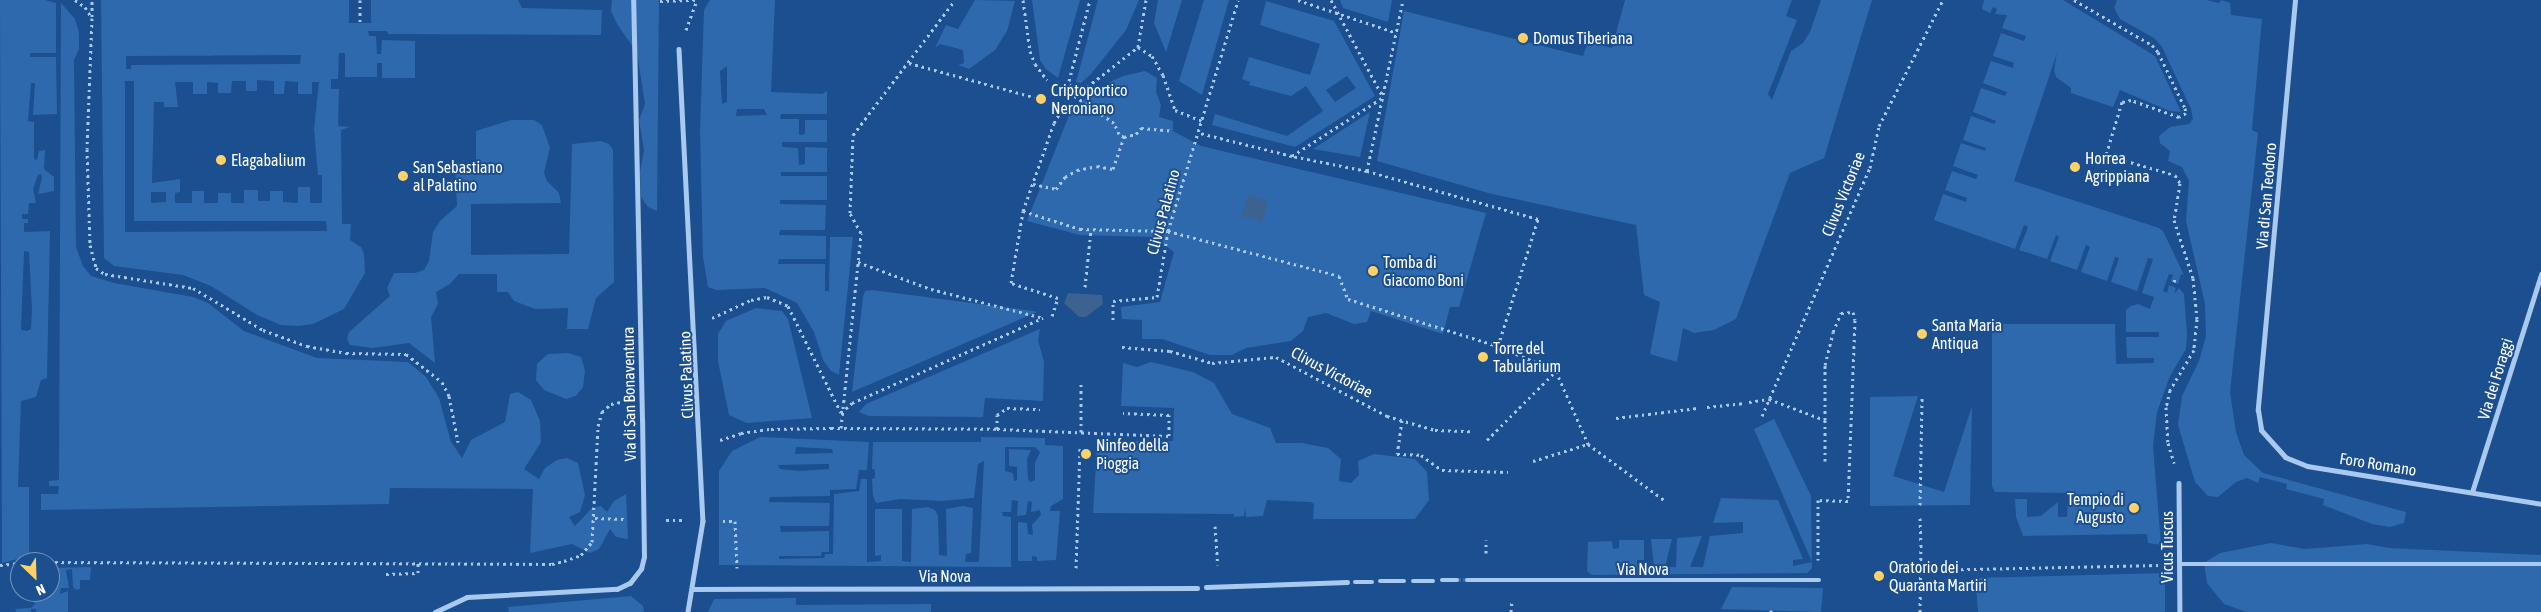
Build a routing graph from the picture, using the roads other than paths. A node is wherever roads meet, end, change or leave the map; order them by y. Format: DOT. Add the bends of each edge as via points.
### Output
graph roads {
  1 [pos="633,0"];
  2 [pos="2295,0"];
  3 [pos="679,49"];
  4 [pos="2541,274"];
  5 [pos="2260,394"];
  6 [pos="2179,483"];
  7 [pos="2472,492"];
  8 [pos="2541,504"];
  9 [pos="2180,564"];
  10 [pos="2541,564"];
  11 [pos="1442,580"];
  12 [pos="1457,580"];
  13 [pos="1467,580"];
  14 [pos="1819,580"];
  15 [pos="1413,581"];
  16 [pos="1433,581"];
  17 [pos="1347,582"];
  18 [pos="1355,582"];
  19 [pos="1372,582"];
  20 [pos="1380,582"];
  21 [pos="1404,582"];
  22 [pos="1206,587"];
  23 [pos="1197,588"];
  24 [pos="693,589"];
  25 [pos="435,612"];
  26 [pos="688,612"];
  27 [pos="2180,612"];
  1 -- 25 [label="street, Via di San Bonaventura" via="644,557 641,569 630,583 617,589 467,597"];
  2 -- 5 [label="street, Via di San Teodoro"];
  3 -- 24 [label="street, Clivus Palatino" via="703,520"];
  4 -- 7 [label="street, Via dei Foraggi"];
  5 -- 7 [label="street, Foro Romano" via="2261,430 2272,446 2293,461"];
  6 -- 9 [label="street, Vicus Tuscus"];
  7 -- 8 [label="street, Foro Romano"];
  9 -- 10 [label="street"];
  9 -- 27 [label="street, Vicus Tuscus"];
  11 -- 12 [label="street"];
  13 -- 14 [label="street, Via Nova"];
  15 -- 16 [label="street"];
  17 -- 22 [label="street"];
  18 -- 19 [label="street"];
  20 -- 21 [label="street"];
  23 -- 24 [label="street, Via Nova"];
  24 -- 26 [label="street, Clivus Palatino"];
}
